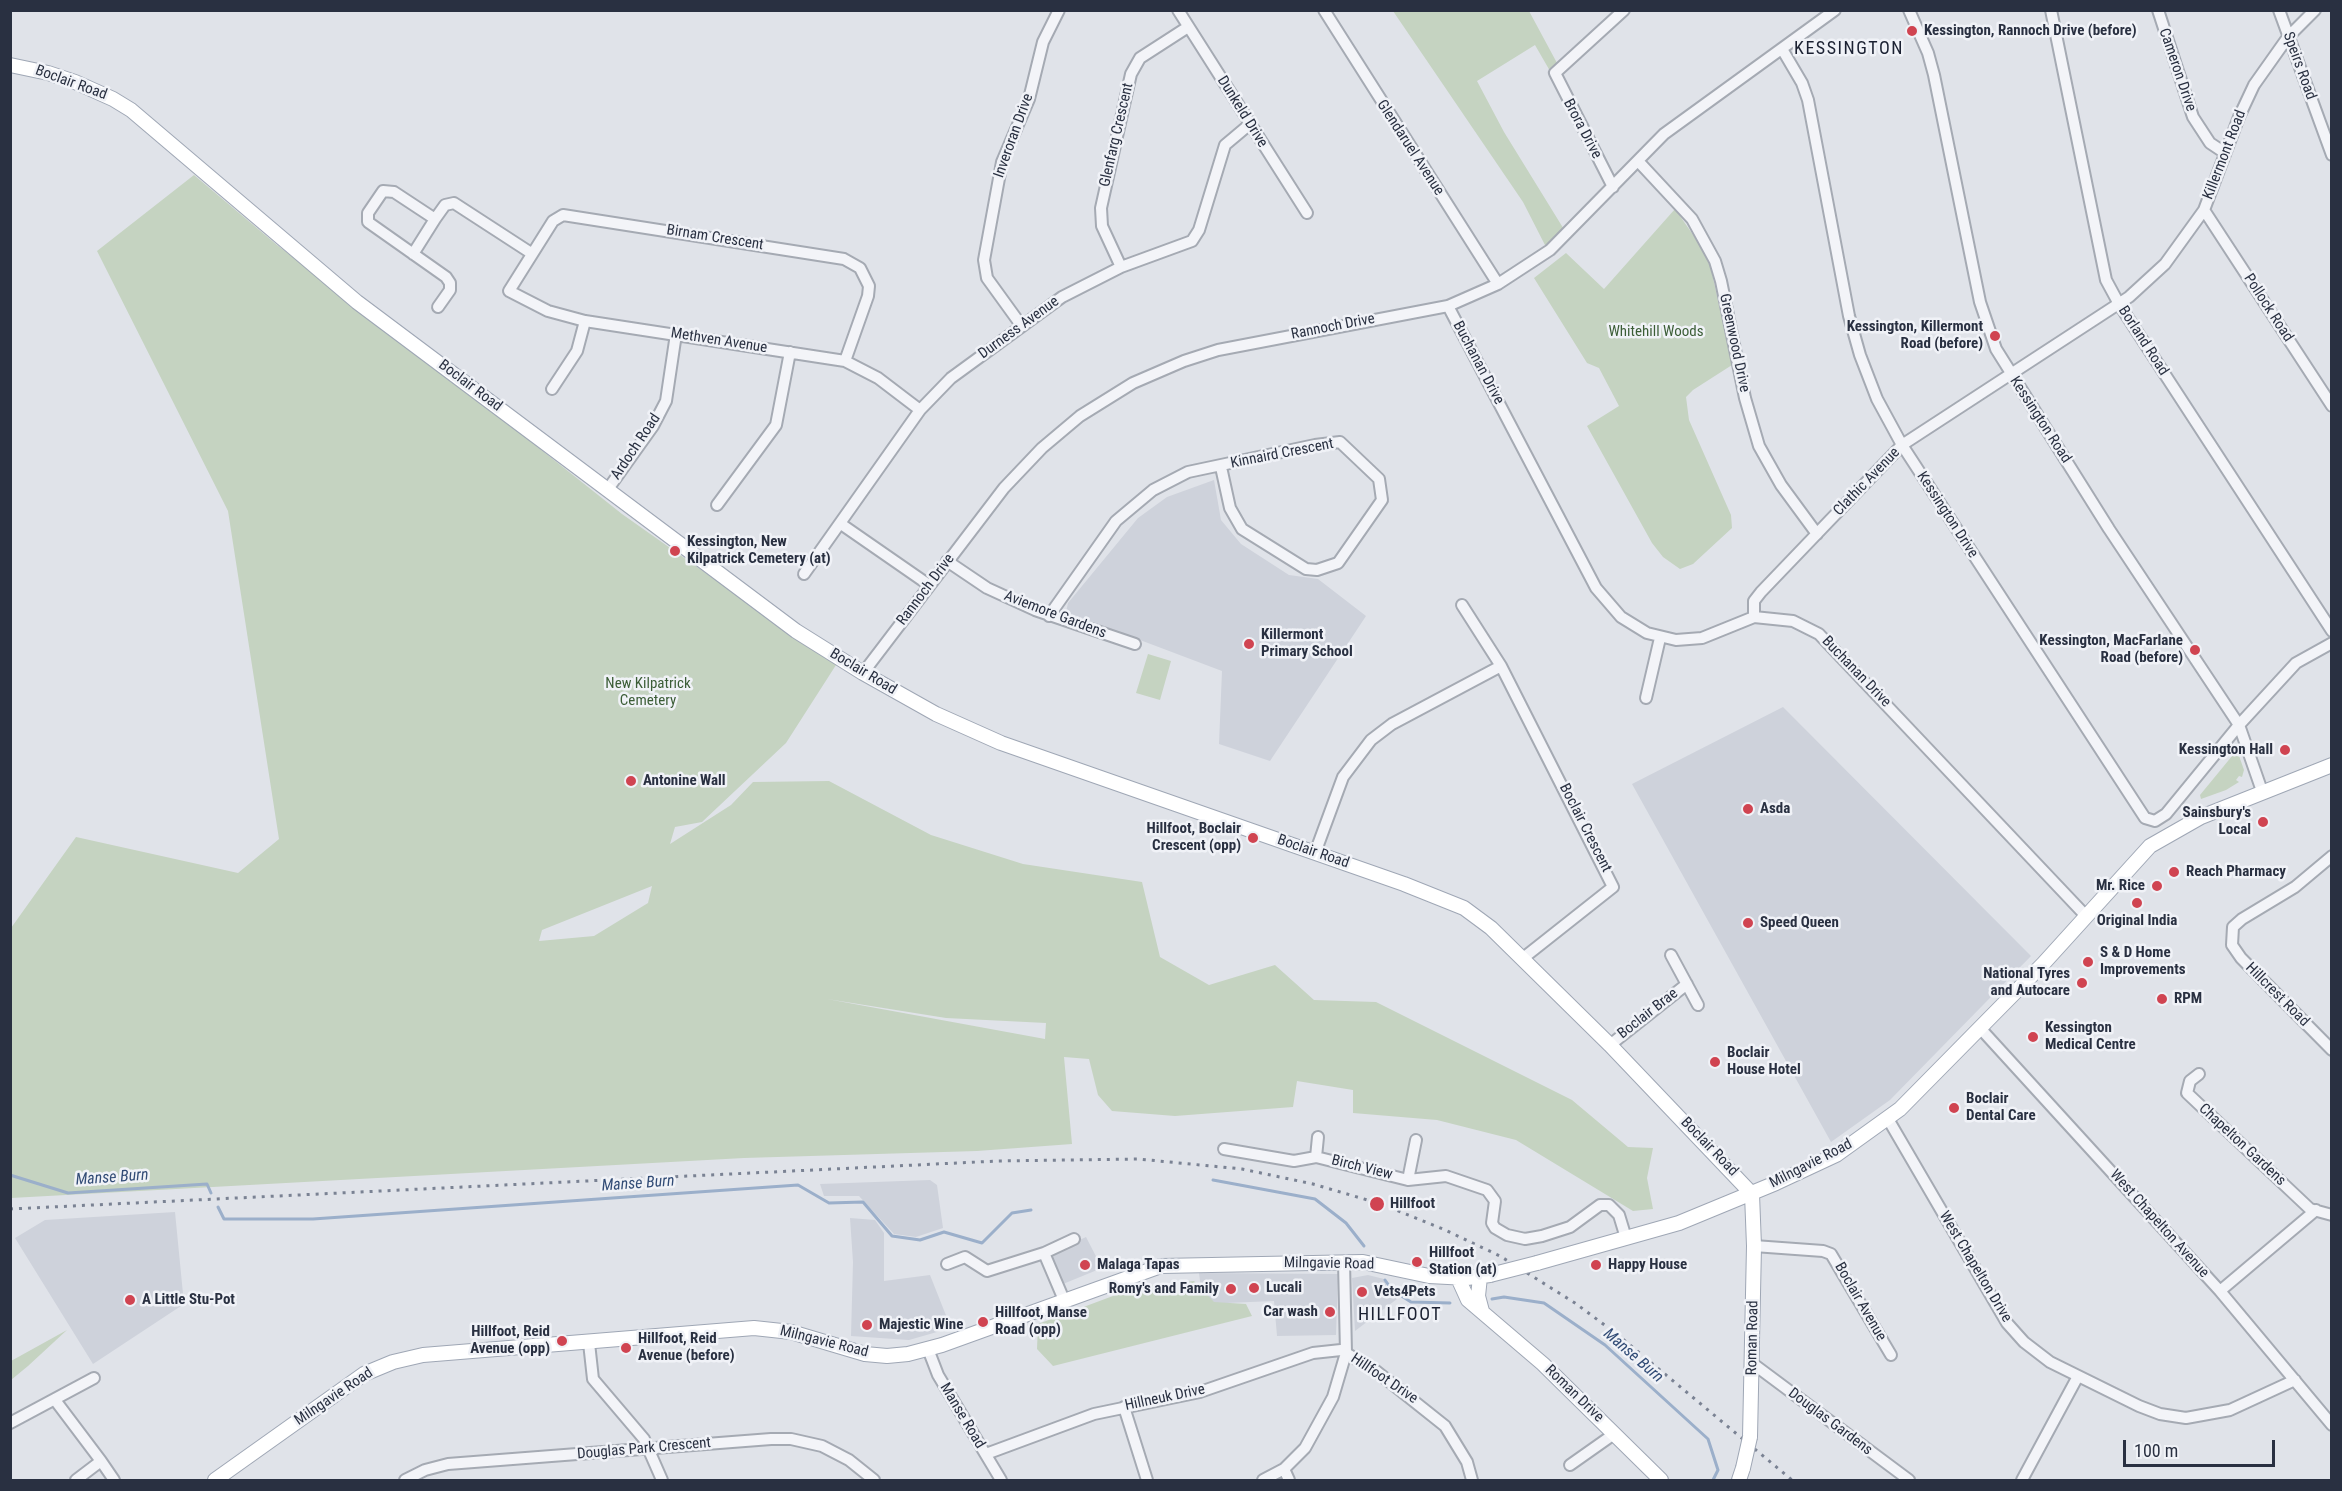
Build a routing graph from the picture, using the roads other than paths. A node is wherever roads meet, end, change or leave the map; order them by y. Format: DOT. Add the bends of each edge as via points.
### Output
graph roads {
  1 [pos="1059,10"];
  2 [pos="1178,10"];
  3 [pos="1324,10"];
  4 [pos="1624,10"];
  5 [pos="1835,10"];
  6 [pos="1909,10"];
  7 [pos="2051,10"];
  8 [pos="2158,10"];
  9 [pos="2279,10"];
  10 [pos="2315,10"];
  11 [pos="1188,27"];
  12 [pos="2288,37"];
  13 [pos="1782,49"];
  14 [pos="10,65"];
  15 [pos="1250,124"];
  16 [pos="2225,153"];
  17 [pos="2331,155"];
  18 [pos="1638,161"];
  19 [pos="1613,187"];
  20 [pos="2204,210"];
  21 [pos="1307,213"];
  22 [pos="435,219"];
  23 [pos="531,253"];
  24 [pos="413,254"];
  25 [pos="1121,267"];
  26 [pos="1498,284"];
  27 [pos="508,291"];
  28 [pos="2119,304"];
  29 [pos="1448,306"];
  30 [pos="438,307"];
  31 [pos="585,321"];
  32 [pos="1021,325"];
  33 [pos="676,334"];
  34 [pos="790,352"];
  35 [pos="845,361"];
  36 [pos="2011,375"];
  37 [pos="552,389"];
  38 [pos="2331,406"];
  39 [pos="920,410"];
  40 [pos="1902,446"];
  41 [pos="1221,467"];
  42 [pos="608,489"];
  43 [pos="717,505"];
  44 [pos="841,524"];
  45 [pos="1817,534"];
  46 [pos="947,561"];
  47 [pos="804,574"];
  48 [pos="929,585"];
  49 [pos="1462,605"];
  50 [pos="1049,616"];
  51 [pos="1754,617"];
  52 [pos="2331,631"];
  53 [pos="1660,638"];
  54 [pos="1135,644"];
  55 [pos="2331,644"];
  56 [pos="1502,666"];
  57 [pos="863,673"];
  58 [pos="1646,698"];
  59 [pos="2239,725"];
  60 [pos="2331,765"];
  61 [pos="2262,791"];
  62 [pos="1315,853"];
  63 [pos="2331,856"];
  64 [pos="2086,916"];
  65 [pos="1671,954"];
  66 [pos="1522,959"];
  67 [pos="1688,984"];
  68 [pos="1698,1005"];
  69 [pos="1980,1028"];
  70 [pos="1610,1045"];
  71 [pos="2330,1047"];
  72 [pos="2199,1074"];
  73 [pos="1888,1119"];
  74 [pos="1318,1137"];
  75 [pos="1416,1140"];
  76 [pos="1224,1149"];
  77 [pos="1316,1157"];
  78 [pos="1408,1180"];
  79 [pos="1752,1194"];
  80 [pos="2316,1210"];
  81 [pos="2331,1215"];
  82 [pos="1626,1238"];
  83 [pos="1074,1239"];
  84 [pos="1754,1245"];
  85 [pos="1044,1253"];
  86 [pos="1344,1262"];
  87 [pos="946,1264"];
  88 [pos="1485,1276"];
  89 [pos="1458,1278"];
  90 [pos="2220,1291"];
  91 [pos="1064,1300"];
  92 [pos="1482,1311"];
  93 [pos="589,1343"];
  94 [pos="928,1349"];
  95 [pos="1346,1353"];
  96 [pos="1891,1355"];
  97 [pos="1752,1363"];
  98 [pos="94,1378"];
  99 [pos="2077,1378"];
  100 [pos="2295,1380"];
  101 [pos="55,1400"];
  102 [pos="1124,1407"];
  103 [pos="10,1423"];
  104 [pos="2331,1425"];
  105 [pos="1614,1434"];
  106 [pos="650,1448"];
  107 [pos="986,1454"];
  108 [pos="101,1461"];
  109 [pos="1570,1465"];
  110 [pos="1284,1469"];
  111 [pos="1741,1474"];
  112 [pos="75,1480"];
  113 [pos="114,1480"];
  114 [pos="215,1480"];
  115 [pos="405,1480"];
  116 [pos="662,1480"];
  117 [pos="874,1480"];
  118 [pos="999,1480"];
  119 [pos="1147,1480"];
  120 [pos="1263,1480"];
  121 [pos="1289,1480"];
  122 [pos="1472,1480"];
  123 [pos="1661,1480"];
  124 [pos="1909,1480"];
  125 [pos="2022,1480"];
  1 -- 32 [label="street, Inveroran Drive" via="1042,42 1029,99 1002,162 984,260 987,278"];
  2 -- 11 [label="street, Dunkeld Drive"];
  3 -- 26 [label="street, Glendaruel Avenue"];
  4 -- 19 [label="street, Brora Drive" via="1556,70 1555,76"];
  5 -- 13 [label="street, Rannoch Drive"];
  6 -- 36 [label="street, Kessington Road" via="1929,53 1985,324"];
  7 -- 28 [label="street, Borland Road" via="2102,267"];
  8 -- 16 [label="street, Cameron Drive" via="2193,117 2210,143"];
  9 -- 12 [label="street, Speirs Road"];
  10 -- 12 [label="street, Killermont Road"];
  11 -- 15 [label="street, Dunkeld Drive"];
  11 -- 25 [label="street, Glenfarg Crescent" via="1140,58 1131,74 1101,208 1102,226"];
  12 -- 16 [label="street, Killermont Road" via="2254,86"];
  12 -- 17 [label="street, Speirs Road"];
  13 -- 18 [label="street, Rannoch Drive" via="1682,120"];
  13 -- 40 [label="street, Kessington Drive" via="1808,100 1860,356"];
  14 -- 42 [label="main road, Boclair Road" via="75,82 131,110 357,302"];
  15 -- 21 [label="street, Dunkeld Drive"];
  15 -- 25 [label="street, Durness Avenue" via="1225,145 1199,230 1192,241"];
  16 -- 20 [label="street, Killermont Road"];
  18 -- 19 [label="street, Rannoch Drive"];
  18 -- 45 [label="street, Greenwood Drive" via="1692,219 1715,261 1759,446 1781,485"];
  19 -- 26 [label="street, Rannoch Drive" via="1550,250"];
  20 -- 28 [label="street, Killermont Road" via="2165,264"];
  20 -- 38 [label="street, Pollock Road"];
  22 -- 23 [label="street" via="445,205 454,203"];
  22 -- 24 [label="street"];
  22 -- 24 [label="street" via="387,189 369,213 372,227"];
  23 -- 27 [label="street, Birnam Crescent"];
  23 -- 35 [label="street, Birnam Crescent" via="553,221 570,215 853,262 865,275 868,296"];
  24 -- 30 [label="street" via="450,283 450,290"];
  25 -- 32 [label="street, Durness Avenue" via="1062,297"];
  26 -- 29 [label="street, Rannoch Drive"];
  27 -- 31 [label="street, Methven Avenue" via="548,311"];
  28 -- 36 [label="street, Killermont Road"];
  28 -- 52 [label="street, Borland Road"];
  29 -- 46 [label="street, Rannoch Drive" via="1218,350 1133,383 1080,416 1042,448 1004,488"];
  29 -- 53 [label="street, Buchanan Drive" via="1596,588 1621,618"];
  31 -- 33 [label="street, Methven Avenue"];
  31 -- 37 [label="street" via="577,351"];
  32 -- 39 [label="street, Durness Avenue" via="951,378"];
  33 -- 34 [label="street, Methven Avenue"];
  33 -- 42 [label="street, Ardoch Road" via="666,400 653,426"];
  34 -- 35 [label="street, Methven Avenue"];
  34 -- 43 [label="street" via="776,425"];
  35 -- 39 [label="street, Methven Avenue" via="878,378"];
  36 -- 40 [label="street, Clathic Avenue"];
  36 -- 59 [label="street, Kessington Road"];
  39 -- 44 [label="street, Durness Avenue"];
  40 -- 45 [label="street, Clathic Avenue"];
  40 -- 59 [label="street, Kessington Drive" via="2145,818 2155,821 2166,814"];
  41 -- 41 [label="street, Kinnaird Crescent" via="1237,460 1340,442 1379,479 1382,500 1338,562 1328,568 1306,569 1242,529 1230,508"];
  41 -- 50 [label="street, Kinnaird Crescent" via="1188,472 1127,510 1106,533"];
  42 -- 57 [label="main road, Boclair Road" via="796,631"];
  44 -- 47 [label="street, Durness Avenue"];
  44 -- 48 [label="street"];
  45 -- 51 [label="street, Clathic Avenue" via="1754,601"];
  46 -- 48 [label="street, Rannoch Drive"];
  46 -- 50 [label="street, Aviemore Gardens" via="987,588"];
  48 -- 57 [label="street, Rannoch Drive"];
  49 -- 56 [label="street, Boclair Crescent"];
  50 -- 54 [label="street, Aviemore Gardens"];
  51 -- 53 [label="street, Buchanan Drive" via="1702,638"];
  51 -- 64 [label="street, Buchanan Drive" via="1793,621 1820,633"];
  53 -- 58 [label="street"];
  55 -- 59 [label="street, Kessington Drive" via="2296,663"];
  56 -- 62 [label="street" via="1392,724 1371,740 1343,777"];
  56 -- 66 [label="street, Boclair Crescent" via="1613,887"];
  57 -- 62 [label="main road, Boclair Road" via="936,714 1000,743"];
  59 -- 61 [label="street, Kessington Road"];
  60 -- 61 [label="main road, Milngavie Road"];
  61 -- 64 [label="main road, Milngavie Road" via="2201,817 2150,846"];
  62 -- 66 [label="main road, Boclair Road" via="1464,908"];
  63 -- 71 [label="street, Hillcrest Road" via="2295,887 2242,919 2232,936 2232,945 2241,958"];
  64 -- 69 [label="main road, Milngavie Road"];
  65 -- 67 [label="street, Boclair Brae"];
  66 -- 70 [label="main road, Boclair Road"];
  67 -- 68 [label="street, Boclair Brae"];
  67 -- 70 [label="street, Boclair Brae"];
  69 -- 73 [label="main road, Milngavie Road"];
  69 -- 90 [label="street, West Chapelton Avenue"];
  70 -- 79 [label="main road, Boclair Road"];
  72 -- 80 [label="street, Chapelton Gardens" via="2190,1082 2187,1093 2310,1209"];
  73 -- 79 [label="main road, Milngavie Road" via="1836,1155"];
  73 -- 99 [label="street, West Chapelton Drive" via="2007,1323 2024,1342"];
  74 -- 77 [label="street, Birch View"];
  75 -- 78 [label="street, Birch View"];
  76 -- 77 [label="street, Birch View" via="1294,1161"];
  77 -- 78 [label="street, Birch View"];
  78 -- 82 [label="street, Birch View" via="1446,1176 1487,1190 1495,1201 1492,1223 1507,1235 1525,1239 1542,1236 1570,1227 1600,1205 1609,1205 1619,1215"];
  79 -- 82 [label="main road, Milngavie Road" via="1679,1223"];
  79 -- 84 [label="main road, Roman Road"];
  80 -- 81 [label="street, Chapelton Gardens"];
  80 -- 90 [label="street"];
  82 -- 88 [label="main road, Milngavie Road, bridge"];
  83 -- 85 [label="street"];
  84 -- 96 [label="street, Boclair Avenue" via="1831,1254"];
  84 -- 97 [label="main road, Roman Road"];
  85 -- 87 [label="street" via="987,1271 965,1257"];
  85 -- 91 [label="street"];
  86 -- 89 [label="main road, Milngavie Road" via="1375,1262 1429,1276"];
  86 -- 91 [label="main road, Milngavie Road" via="1161,1266"];
  86 -- 95 [label="street, Hillfoot Drive"];
  88 -- 89 [label="main road, Milngavie Road"];
  88 -- 92 [label="main road" via="1478,1296"];
  89 -- 92 [label="main road, Roman Drive" via="1468,1300"];
  90 -- 100 [label="street, West Chapelton Avenue"];
  91 -- 94 [label="main road, Milngavie Road"];
  92 -- 105 [label="main road, Roman Drive"];
  93 -- 94 [label="main road, Milngavie Road" via="754,1328 791,1332 865,1354 887,1356"];
  93 -- 106 [label="street" via="593,1379"];
  93 -- 114 [label="main road, Milngavie Road" via="423,1355 378,1368 342,1388"];
  94 -- 107 [label="street, Manse Road" via="938,1375"];
  95 -- 102 [label="street, Hillneuk Drive" via="1313,1353 1200,1392"];
  95 -- 110 [label="street" via="1322,1421 1305,1448"];
  95 -- 122 [label="street, Hillfoot Drive" via="1376,1371 1445,1426 1467,1462"];
  97 -- 111 [label="main road, Roman Road, bridge" via="1750,1437"];
  97 -- 124 [label="street, Douglas Gardens"];
  98 -- 101 [label="street"];
  99 -- 100 [label="street, West Chapelton Drive" via="2160,1414 2186,1418 2230,1410"];
  99 -- 125 [label="street"];
  100 -- 104 [label="street, West Chapelton Avenue"];
  101 -- 103 [label="street"];
  101 -- 108 [label="street"];
  102 -- 107 [label="street, Hillneuk Drive" via="1094,1414"];
  102 -- 119 [label="street"];
  105 -- 109 [label="street"];
  105 -- 123 [label="main road, Roman Drive"];
  106 -- 115 [label="street, Douglas Park Crescent" via="448,1464"];
  106 -- 116 [label="street"];
  106 -- 117 [label="street, Douglas Park Crescent" via="791,1439 834,1451"];
  107 -- 118 [label="street, Manse Road"];
  108 -- 112 [label="street"];
  108 -- 113 [label="street"];
  110 -- 120 [label="street"];
  110 -- 121 [label="street"];
}
